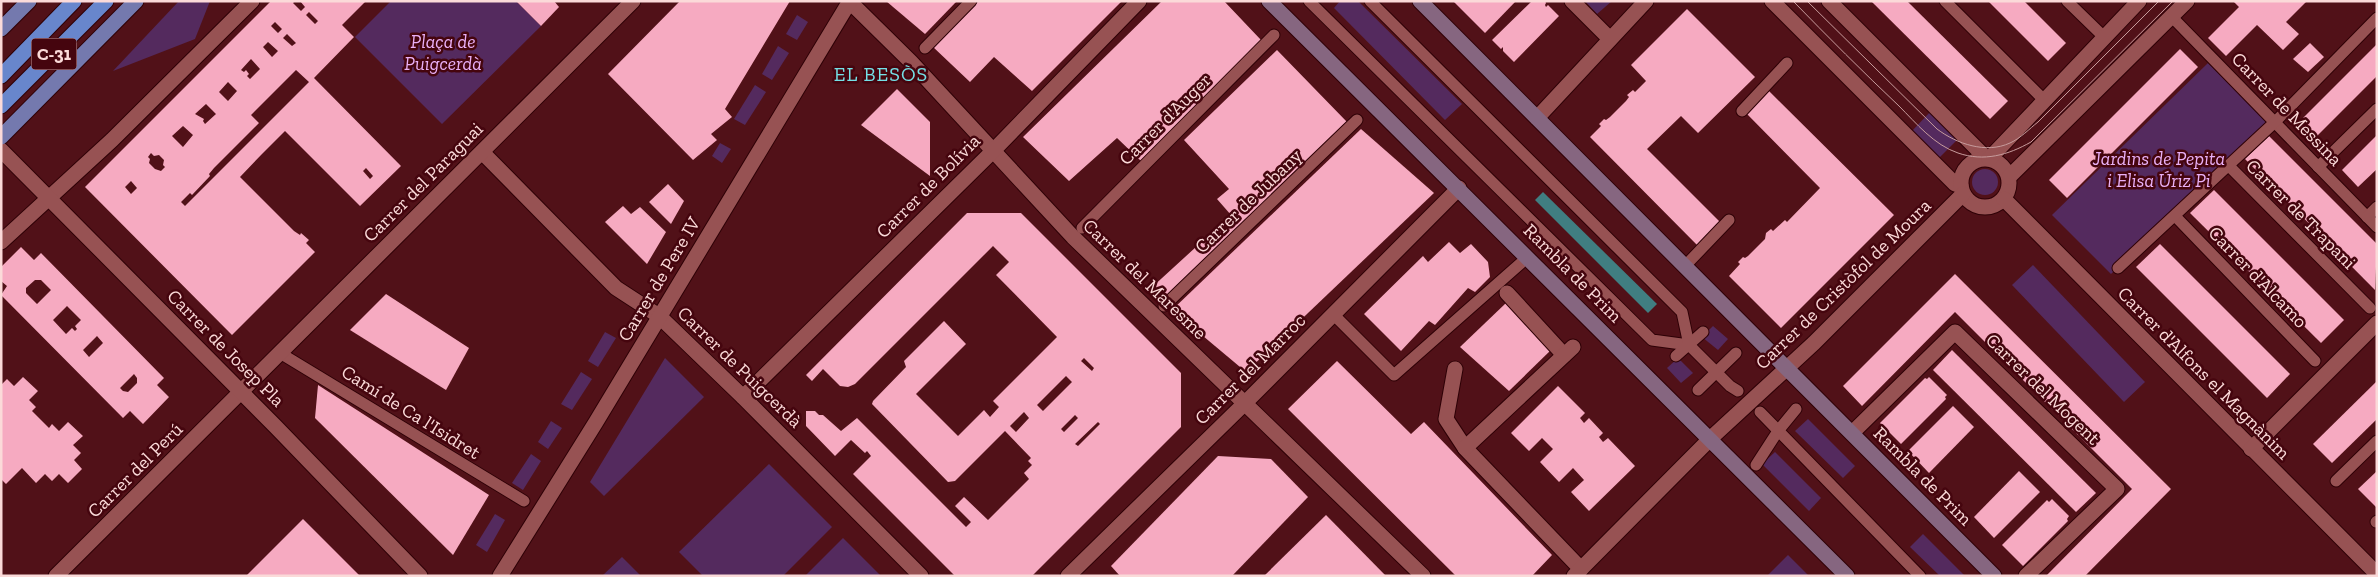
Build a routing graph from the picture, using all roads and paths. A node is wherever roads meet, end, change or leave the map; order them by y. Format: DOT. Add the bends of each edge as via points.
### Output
graph roads {
  1 [pos="29,1"];
  2 [pos="74,1"];
  3 [pos="106,1"];
  4 [pos="136,1"];
  5 [pos="252,1"];
  6 [pos="634,1"];
  7 [pos="971,1"];
  8 [pos="1139,1"];
  9 [pos="1269,1"];
  10 [pos="1309,1"];
  11 [pos="1370,1"];
  12 [pos="1420,1"];
  13 [pos="1572,1"];
  14 [pos="1646,1"];
  15 [pos="1772,1"];
  16 [pos="1829,1"];
  17 [pos="1945,1"];
  18 [pos="2067,1"];
  19 [pos="2139,1"];
  20 [pos="2187,1"];
  21 [pos="850,2"];
  22 [pos="2171,16"];
  23 [pos="2377,18"];
  24 [pos="1,29"];
  25 [pos="1274,35"];
  26 [pos="2104,37"];
  27 [pos="1610,39"];
  28 [pos="925,48"];
  29 [pos="1787,63"];
  30 [pos="1,76"];
  31 [pos="2044,100"];
  32 [pos="1,106"];
  33 [pos="2377,109"];
  34 [pos="1742,111"];
  35 [pos="1537,118"];
  36 [pos="1357,120"];
  37 [pos="2274,122"];
  38 [pos="1,137"];
  39 [pos="1,150"];
  40 [pos="993,151"];
  41 [pos="482,152"];
  42 [pos="1988,159"];
  43 [pos="2228,166"];
  44 [pos="2318,167"];
  45 [pos="2009,177"];
  46 [pos="1459,188"];
  47 [pos="1962,190"];
  48 [pos="49,198"];
  49 [pos="2004,199"];
  50 [pos="2377,207"];
  51 [pos="2175,216"];
  52 [pos="2367,217"];
  53 [pos="1729,220"];
  54 [pos="2377,227"];
  55 [pos="1082,228"];
  56 [pos="1,242"];
  57 [pos="1521,263"];
  58 [pos="1685,266"];
  59 [pos="2118,268"];
  60 [pos="1506,292"];
  61 [pos="1164,306"];
  62 [pos="2370,308"];
  63 [pos="1333,314"];
  64 [pos="659,316"];
  65 [pos="2377,323"];
  66 [pos="1703,332"];
  67 [pos="1689,345"];
  68 [pos="280,353"];
  69 [pos="1736,353"];
  70 [pos="1676,356"];
  71 [pos="2316,361"];
  72 [pos="1786,368"];
  73 [pos="1455,369"];
  74 [pos="1716,373"];
  75 [pos="1698,390"];
  76 [pos="1733,391"];
  77 [pos="241,392"];
  78 [pos="743,397"];
  79 [pos="1244,404"];
  80 [pos="1755,408"];
  81 [pos="1796,409"];
  82 [pos="1778,431"];
  83 [pos="1852,433"];
  84 [pos="1711,438"];
  85 [pos="2377,441"];
  86 [pos="1465,448"];
  87 [pos="2251,449"];
  88 [pos="1756,465"];
  89 [pos="2336,481"];
  90 [pos="524,501"];
  91 [pos="1577,572"];
  92 [pos="2377,574"];
  93 [pos="56,576"];
  94 [pos="420,576"];
  95 [pos="500,576"];
  96 [pos="921,576"];
  97 [pos="1068,576"];
  98 [pos="1423,576"];
  99 [pos="1847,576"];
  100 [pos="1920,576"];
  101 [pos="1994,576"];
  102 [pos="2026,576"];
  1 -- 24 [label="main road"];
  2 -- 30 [label="highway, C-31"];
  3 -- 32 [label="highway, C-31"];
  4 -- 38 [label="main road"];
  5 -- 48 [label="street"];
  6 -- 41 [label="street, Carrer del Paraguai"];
  7 -- 28 [label="street"];
  8 -- 40 [label="street, Carrer de Bolívia"];
  9 -- 46 [label="main road, Rambla de Prim"];
  10 -- 67 [label="street, Rambla de Prim" via="1652,340"];
  11 -- 67 [label="street" via="1682,312"];
  12 -- 35 [label="main road, Rambla de Prim"];
  13 -- 27 [label="street"];
  14 -- 27 [label="street"];
  15 -- 47 [label="street"];
  16 -- 42 [label="street"];
  17 -- 31 [label="street"];
  18 -- 26 [label="street"];
  19 -- 26 [label="street"];
  20 -- 22 [label="street"];
  21 -- 40 [label="street, Carrer del Maresme"];
  21 -- 64 [label="street, Carrer de Pere IV"];
  22 -- 37 [label="street, Carrer de Messina"];
  22 -- 45 [label="street"];
  23 -- 37 [label="street"];
  25 -- 55 [label="street, Carrer d'Auger"];
  26 -- 31 [label="street"];
  27 -- 35 [label="street"];
  29 -- 34 [label="street"];
  31 -- 42 [label="street"];
  33 -- 44 [label="street"];
  35 -- 58 [label="main road, Rambla de Prim"];
  36 -- 61 [label="street, Carrer de Jubany"];
  37 -- 43 [label="street"];
  37 -- 44 [label="street, Carrer de Messina"];
  39 -- 48 [label="street, Carrer de Josep Pla"];
  40 -- 78 [label="street, Carrer de Bolívia"];
  40 -- 79 [label="street, Carrer del Maresme" via="1073,237"];
  41 -- 64 [label="street, Carrer de Puigcerdà" via="616,288"];
  41 -- 68 [label="street, Carrer del Paraguai"];
  42 -- 45 [label="street" via="2002,165"];
  42 -- 47 [label="street" via="1970,164 1965,170"];
  43 -- 51 [label="street"];
  43 -- 62 [label="street, Carrer de Trapani"];
  44 -- 52 [label="street, Carrer de Messina"];
  45 -- 49 [label="street" via="2008,193"];
  46 -- 63 [label="street, Carrer del Marroc"];
  46 -- 84 [label="main road, Rambla de Prim"];
  47 -- 49 [label="street" via="1968,200 1982,207 1990,207"];
  47 -- 72 [label="street, Carrer de Cristòfol de Moura"];
  48 -- 56 [label="street"];
  48 -- 77 [label="street, Carrer de Josep Pla"];
  49 -- 87 [label="street, Carrer d'Alfons el Magnànim"];
  50 -- 52 [label="street"];
  51 -- 59 [label="street"];
  51 -- 71 [label="street, Carrer d'Alcamo"];
  52 -- 54 [label="street, Carrer de Messina"];
  53 -- 58 [label="street"];
  57 -- 63 [label="street" via="1394,375"];
  58 -- 72 [label="main road, Rambla de Prim"];
  60 -- 86 [label="street" via="1569,351"];
  63 -- 79 [label="street, Carrer del Marroc"];
  64 -- 78 [label="street, Carrer de Puigcerdà"];
  64 -- 95 [label="street, Carrer de Pere IV"];
  65 -- 87 [label="street"];
  66 -- 67 [label="street"];
  67 -- 70 [label="street"];
  67 -- 74 [label="street"];
  68 -- 77 [label="street, Carrer del Paraguai"];
  68 -- 90 [label="street, Camí de Ca l'Isidret"];
  69 -- 74 [label="street"];
  72 -- 80 [label="street, Carrer de Cristòfol de Moura"];
  72 -- 83 [label="main road, Rambla de Prim"];
  73 -- 86 [label="street" via="1446,419"];
  74 -- 75 [label="street"];
  74 -- 76 [label="street"];
  77 -- 93 [label="street, Carrer del Perú"];
  77 -- 94 [label="street, Carrer de Josep Pla"];
  78 -- 96 [label="street, Carrer de Puigcerdà"];
  79 -- 97 [label="street, Carrer del Marroc"];
  79 -- 98 [label="street, Carrer del Maresme"];
  80 -- 82 [label="street"];
  80 -- 84 [label="street, Carrer de Cristòfol de Moura"];
  81 -- 82 [label="street"];
  82 -- 88 [label="street"];
  82 -- 100 [label="street"];
  83 -- 101 [label="main road, Rambla de Prim"];
  83 -- 102 [label="street, Carrer del Mogent" via="1955,332 2117,489"];
  84 -- 91 [label="street, Carrer de Cristòfol de Moura"];
  84 -- 99 [label="main road, Rambla de Prim"];
  85 -- 89 [label="street"];
  86 -- 91 [label="street"];
  87 -- 92 [label="street, Carrer d'Alfons el Magnànim"];
}
